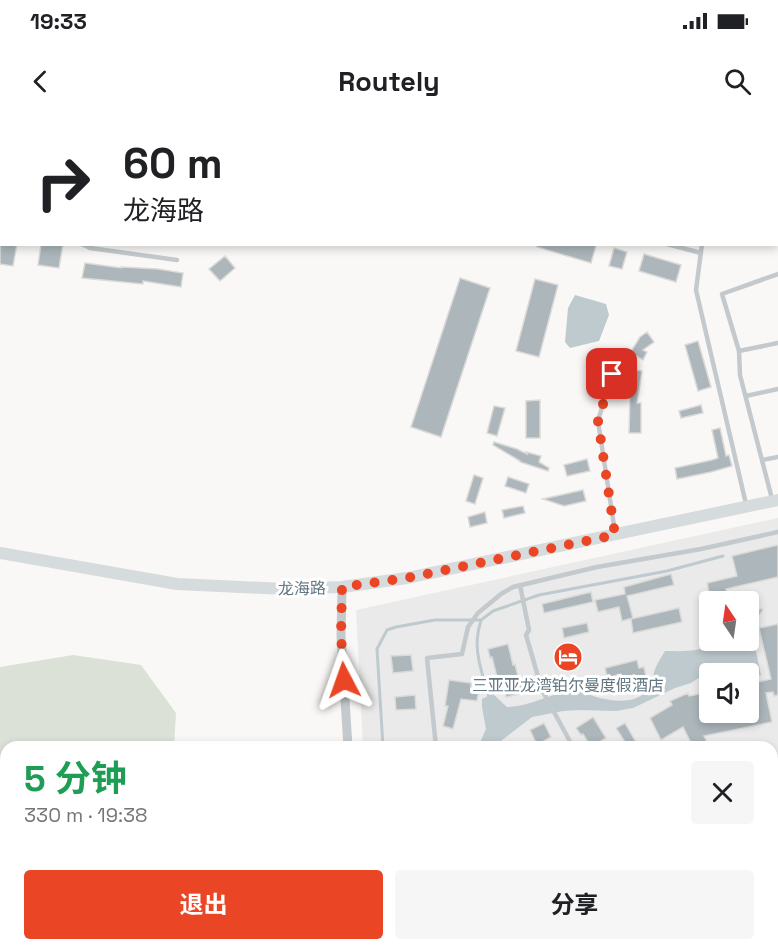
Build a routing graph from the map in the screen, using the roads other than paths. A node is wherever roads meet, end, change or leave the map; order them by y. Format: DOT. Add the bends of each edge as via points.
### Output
graph roads {
  1 [pos="86,246"];
  2 [pos="675,246"];
  3 [pos="702,246"];
  4 [pos="701,253"];
  5 [pos="177,260"];
  6 [pos="778,274"];
  7 [pos="778,343"];
  8 [pos="739,351"];
  9 [pos="612,374"];
  10 [pos="778,389"];
  11 [pos="746,396"];
  12 [pos="778,457"];
  13 [pos="762,460"];
  14 [pos="775,501"];
  15 [pos="746,507"];
  16 [pos="778,532"];
  17 [pos="615,535"];
  18 [pos="0,554"];
  19 [pos="520,585"];
  20 [pos="342,587"];
  21 [pos="348,741"];
  22 [pos="435,741"];
  23 [pos="569,741"];
  1 -- 5 [label="lane"];
  2 -- 4 [label="lane"];
  3 -- 4 [label="lane"];
  4 -- 15 [label="lane" via="696,290"];
  6 -- 8 [label="lane" via="722,294"];
  7 -- 8 [label="lane"];
  8 -- 11 [label="lane"];
  9 -- 17 [label="lane" via="598,421"];
  10 -- 11 [label="lane"];
  11 -- 13 [label="lane"];
  12 -- 13 [label="lane"];
  13 -- 14 [label="lane"];
  14 -- 15 [label="street, 龙海路"];
  15 -- 17 [label="street, 龙海路"];
  16 -- 19 [label="lane"];
  17 -- 20 [label="street, 龙海路" via="407,578"];
  18 -- 20 [label="street, 龙海路" via="177,584 284,589"];
  19 -- 22 [label="lane" via="501,594 478,613 468,627 462,654 427,658"];
  19 -- 23 [label="lane" via="529,630 526,635 542,690"];
  20 -- 21 [label="street"];
}
